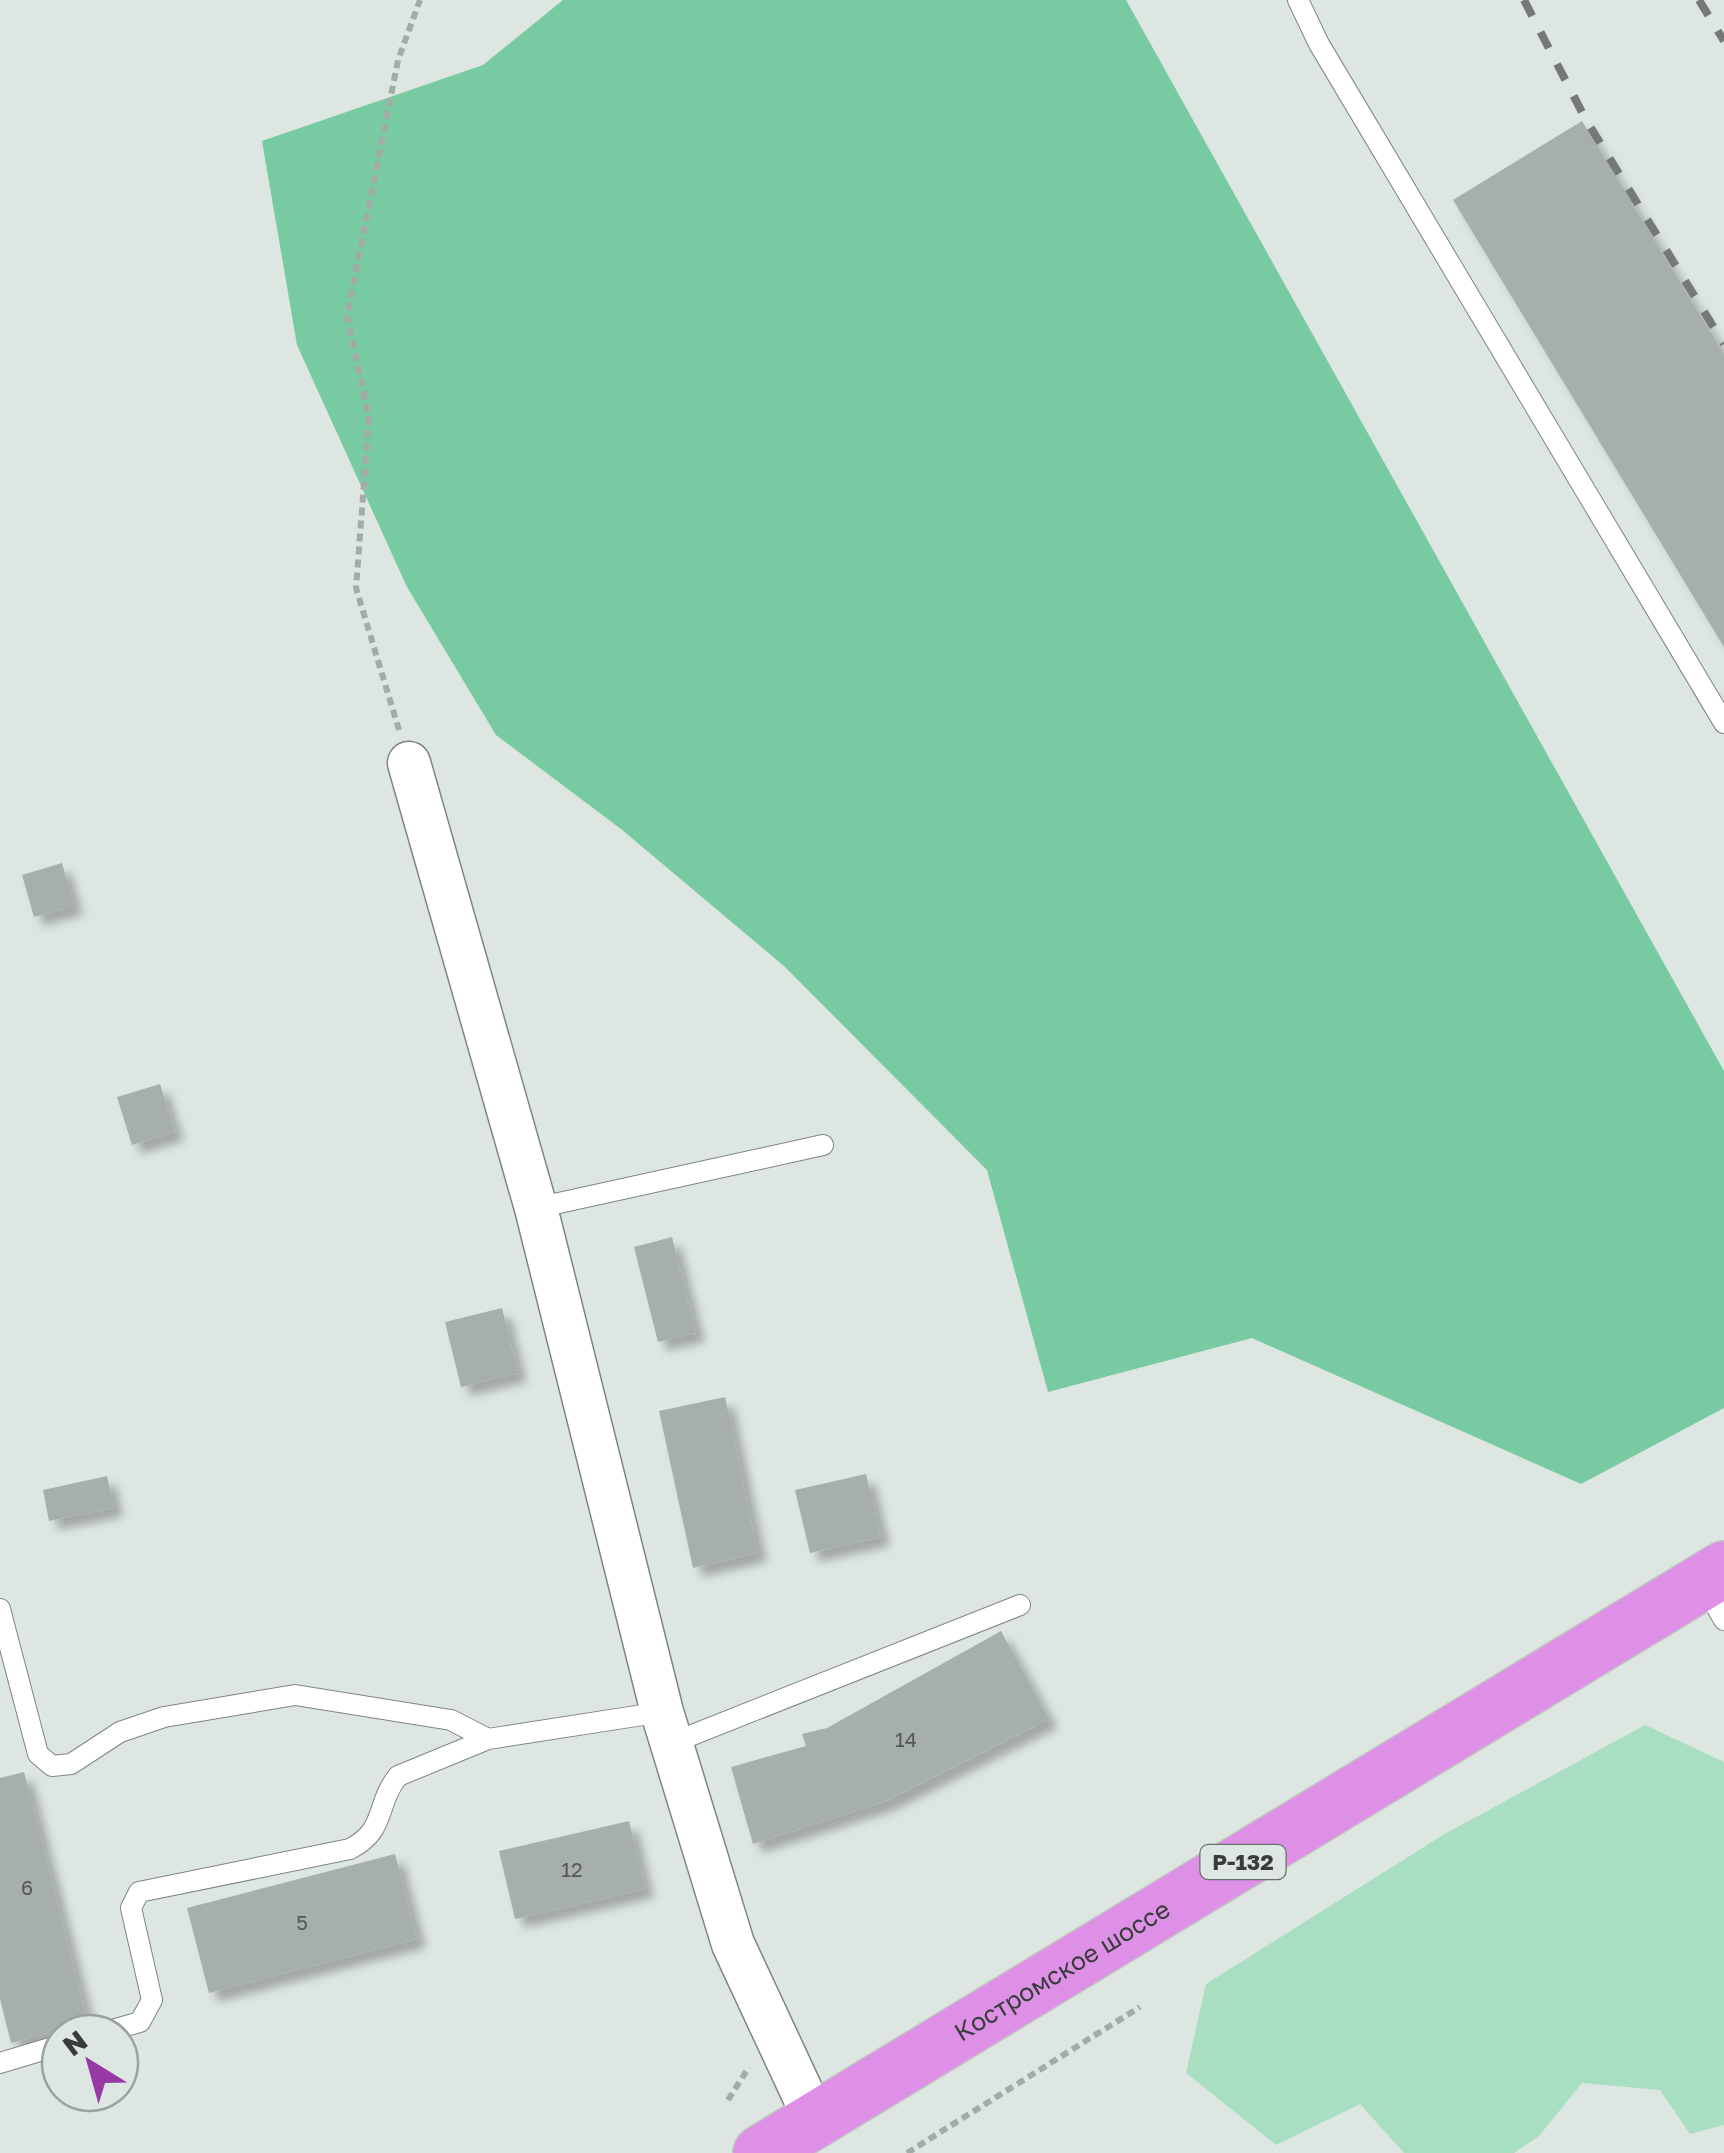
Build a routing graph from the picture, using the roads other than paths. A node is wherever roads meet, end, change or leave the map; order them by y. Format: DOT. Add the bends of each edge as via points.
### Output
graph roads {
  1 [pos="1298,0"];
  2 [pos="1724,724"];
  3 [pos="409,764"];
  4 [pos="823,1144"];
  5 [pos="536,1208"];
  6 [pos="1717,1590"];
  7 [pos="1020,1605"];
  8 [pos="0,1609"];
  9 [pos="667,1728"];
  10 [pos="488,1740"];
  11 [pos="140,2022"];
  12 [pos="40,2051"];
  13 [pos="0,2063"];
  14 [pos="816,2120"];
  15 [pos="761,2153"];
  1 -- 2 [label="lane"];
  3 -- 5 [label="street"];
  4 -- 5 [label="lane"];
  5 -- 9 [label="street"];
  6 -- 14 [label="highway, Костромское шоссе / Р-132"];
  7 -- 9 [label="lane"];
  8 -- 10 [label="lane" via="38,1754 52,1766 72,1764 120,1732 164,1718 294,1695 451,1720"];
  9 -- 10 [label="lane"];
  9 -- 14 [label="street" via="732,1944"];
  10 -- 11 [label="lane" via="398,1776 376,1829 350,1848 139,1892 132,1908 152,2000"];
  12 -- 13 [label="lane"];
  14 -- 15 [label="highway, Костромское шоссе / Р-132"];
}
